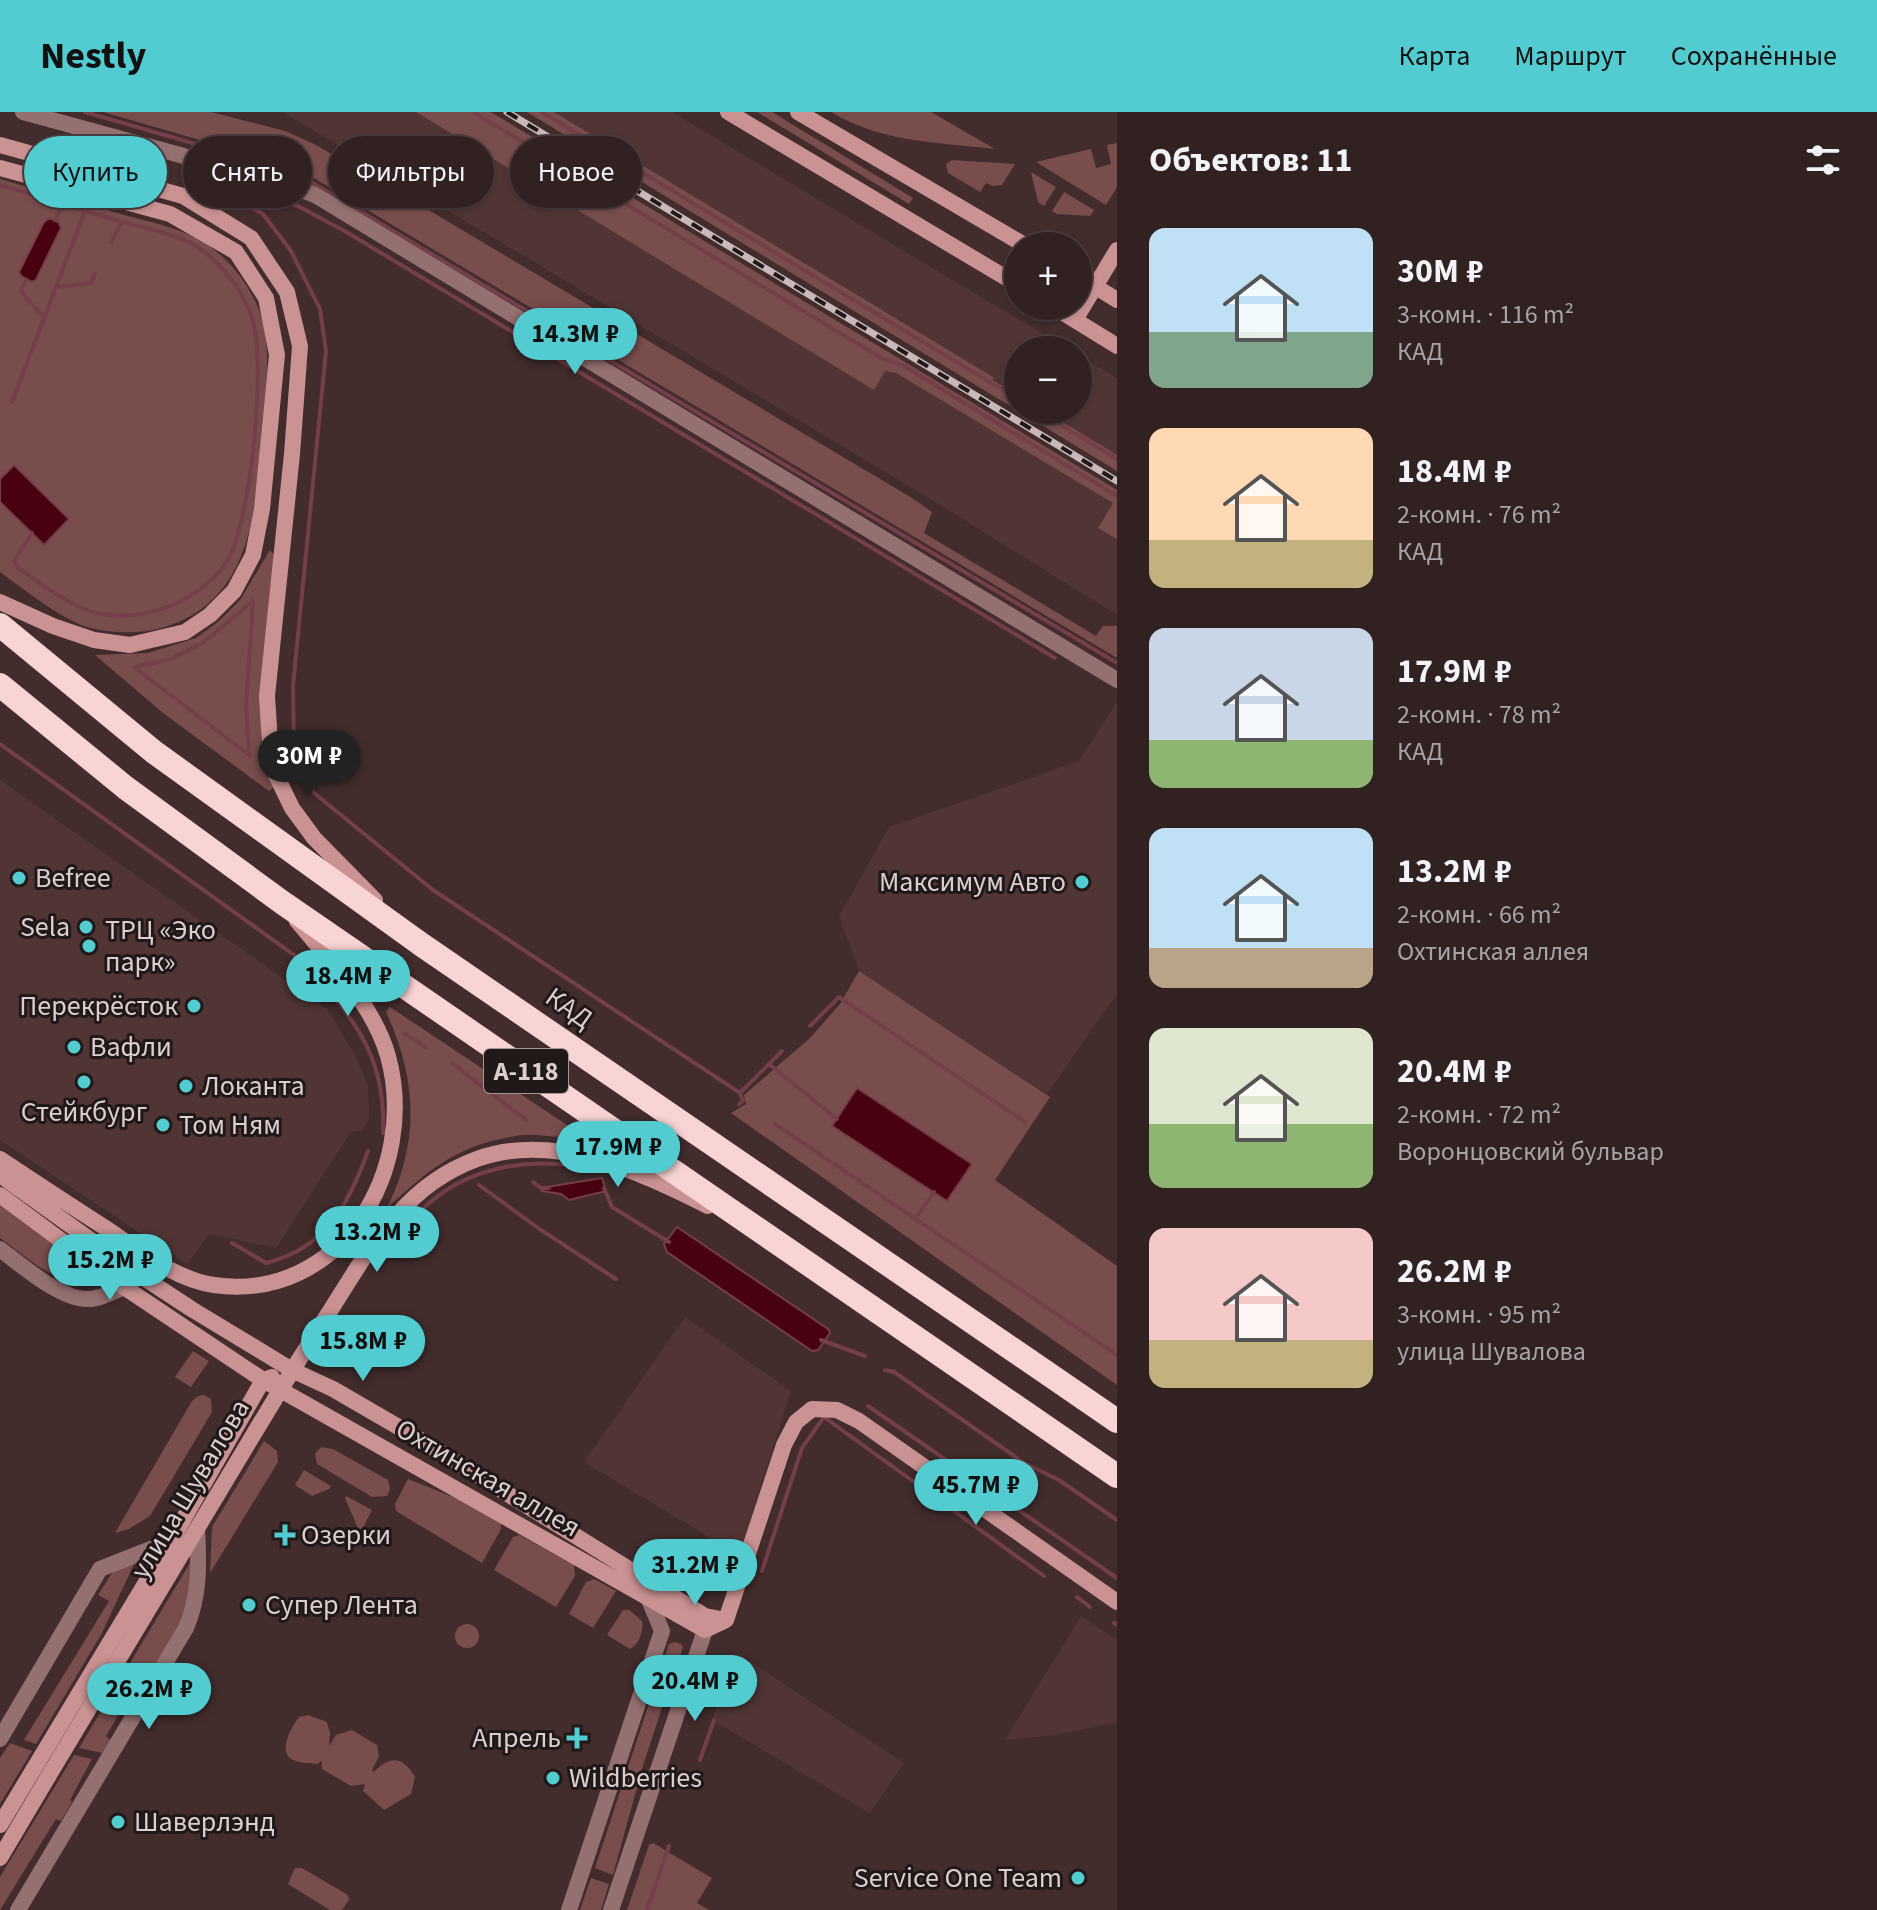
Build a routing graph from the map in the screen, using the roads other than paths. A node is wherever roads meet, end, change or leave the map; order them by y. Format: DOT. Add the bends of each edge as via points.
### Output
graph roads {
  1 [pos="23,112"];
  2 [pos="728,112"];
  3 [pos="798,112"];
  4 [pos="0,145"];
  5 [pos="0,168"];
  6 [pos="1004,233"];
  7 [pos="1117,250"];
  8 [pos="1004,277"];
  9 [pos="1092,284"];
  10 [pos="1095,286"];
  11 [pos="1092,291"];
  12 [pos="1117,300"];
  13 [pos="1075,320"];
  14 [pos="1117,346"];
  15 [pos="0,602"];
  16 [pos="0,625"];
  17 [pos="1117,680"];
  18 [pos="0,685"];
  19 [pos="283,903"];
  20 [pos="422,945"];
  21 [pos="0,1159"];
  22 [pos="0,1175"];
  23 [pos="0,1195"];
  24 [pos="770,1238"];
  25 [pos="0,1249"];
  26 [pos="124,1287"];
  27 [pos="292,1370"];
  28 [pos="263,1380"];
  29 [pos="280,1390"];
  30 [pos="1117,1421"];
  31 [pos="1117,1476"];
  32 [pos="197,1529"];
  33 [pos="171,1541"];
  34 [pos="649,1600"];
  35 [pos="1117,1602"];
  36 [pos="703,1630"];
  37 [pos="662,1631"];
  38 [pos="0,1739"];
  39 [pos="0,1825"];
  40 [pos="0,1858"];
  41 [pos="18,1910"];
  42 [pos="569,1910"];
  43 [pos="611,1910"];
  1 -- 17 [label="street" via="315,195"];
  2 -- 8 [label="street"];
  3 -- 6 [label="street"];
  4 -- 20 [label="street" via="183,196 251,238 287,292 300,346 267,696 276,775 314,838"];
  5 -- 15 [label="street" via="170,214 236,252 266,298 277,355 253,555 234,591 210,615 185,632 130,645 94,640"];
  7 -- 10 [label="street"];
  9 -- 10 [label="street"];
  10 -- 11 [label="street"];
  10 -- 12 [label="street"];
  13 -- 14 [label="street"];
  16 -- 20 [label="highway, КАД / А-118" via="154,752"];
  18 -- 19 [label="highway, А-118" via="126,788"];
  19 -- 21 [label="street" via="373,1018 393,1085 392,1145 381,1178 335,1251 314,1266 260,1286 212,1285 166,1268"];
  19 -- 24 [label="highway, А-118"];
  20 -- 30 [label="highway, КАД / А-118"];
  22 -- 27 [label="street, Охтинская аллея" via="149,1281"];
  23 -- 26 [label="street, Охтинская аллея"];
  24 -- 27 [label="street" via="600,1161 548,1150 501,1152 429,1184 398,1214"];
  24 -- 31 [label="highway, А-118"];
  25 -- 26 [label="street" via="63,1292 85,1300"];
  26 -- 28 [label="street, Охтинская аллея"];
  27 -- 28 [label="street, улица Шувалова"];
  27 -- 29 [label="street, улица Шувалова"];
  27 -- 36 [label="street, Охтинская аллея" via="414,1436"];
  28 -- 29 [label="street, Охтинская аллея"];
  28 -- 33 [label="street, улица Шувалова"];
  29 -- 32 [label="street, улица Шувалова"];
  29 -- 34 [label="street, Охтинская аллея"];
  32 -- 40 [label="street, улица Шувалова"];
  32 -- 41 [label="street" via="195,1607 186,1628"];
  33 -- 38 [label="street" via="100,1569"];
  33 -- 39 [label="street, улица Шувалова"];
  34 -- 36 [label="street, Охтинская аллея"];
  34 -- 37 [label="street"];
  35 -- 36 [label="street, Охтинская аллея" via="859,1421 837,1410 812,1409 796,1422 784,1445 726,1620"];
  36 -- 37 [label="street" via="698,1634 682,1624"];
  36 -- 43 [label="street"];
  37 -- 42 [label="street"];
}
